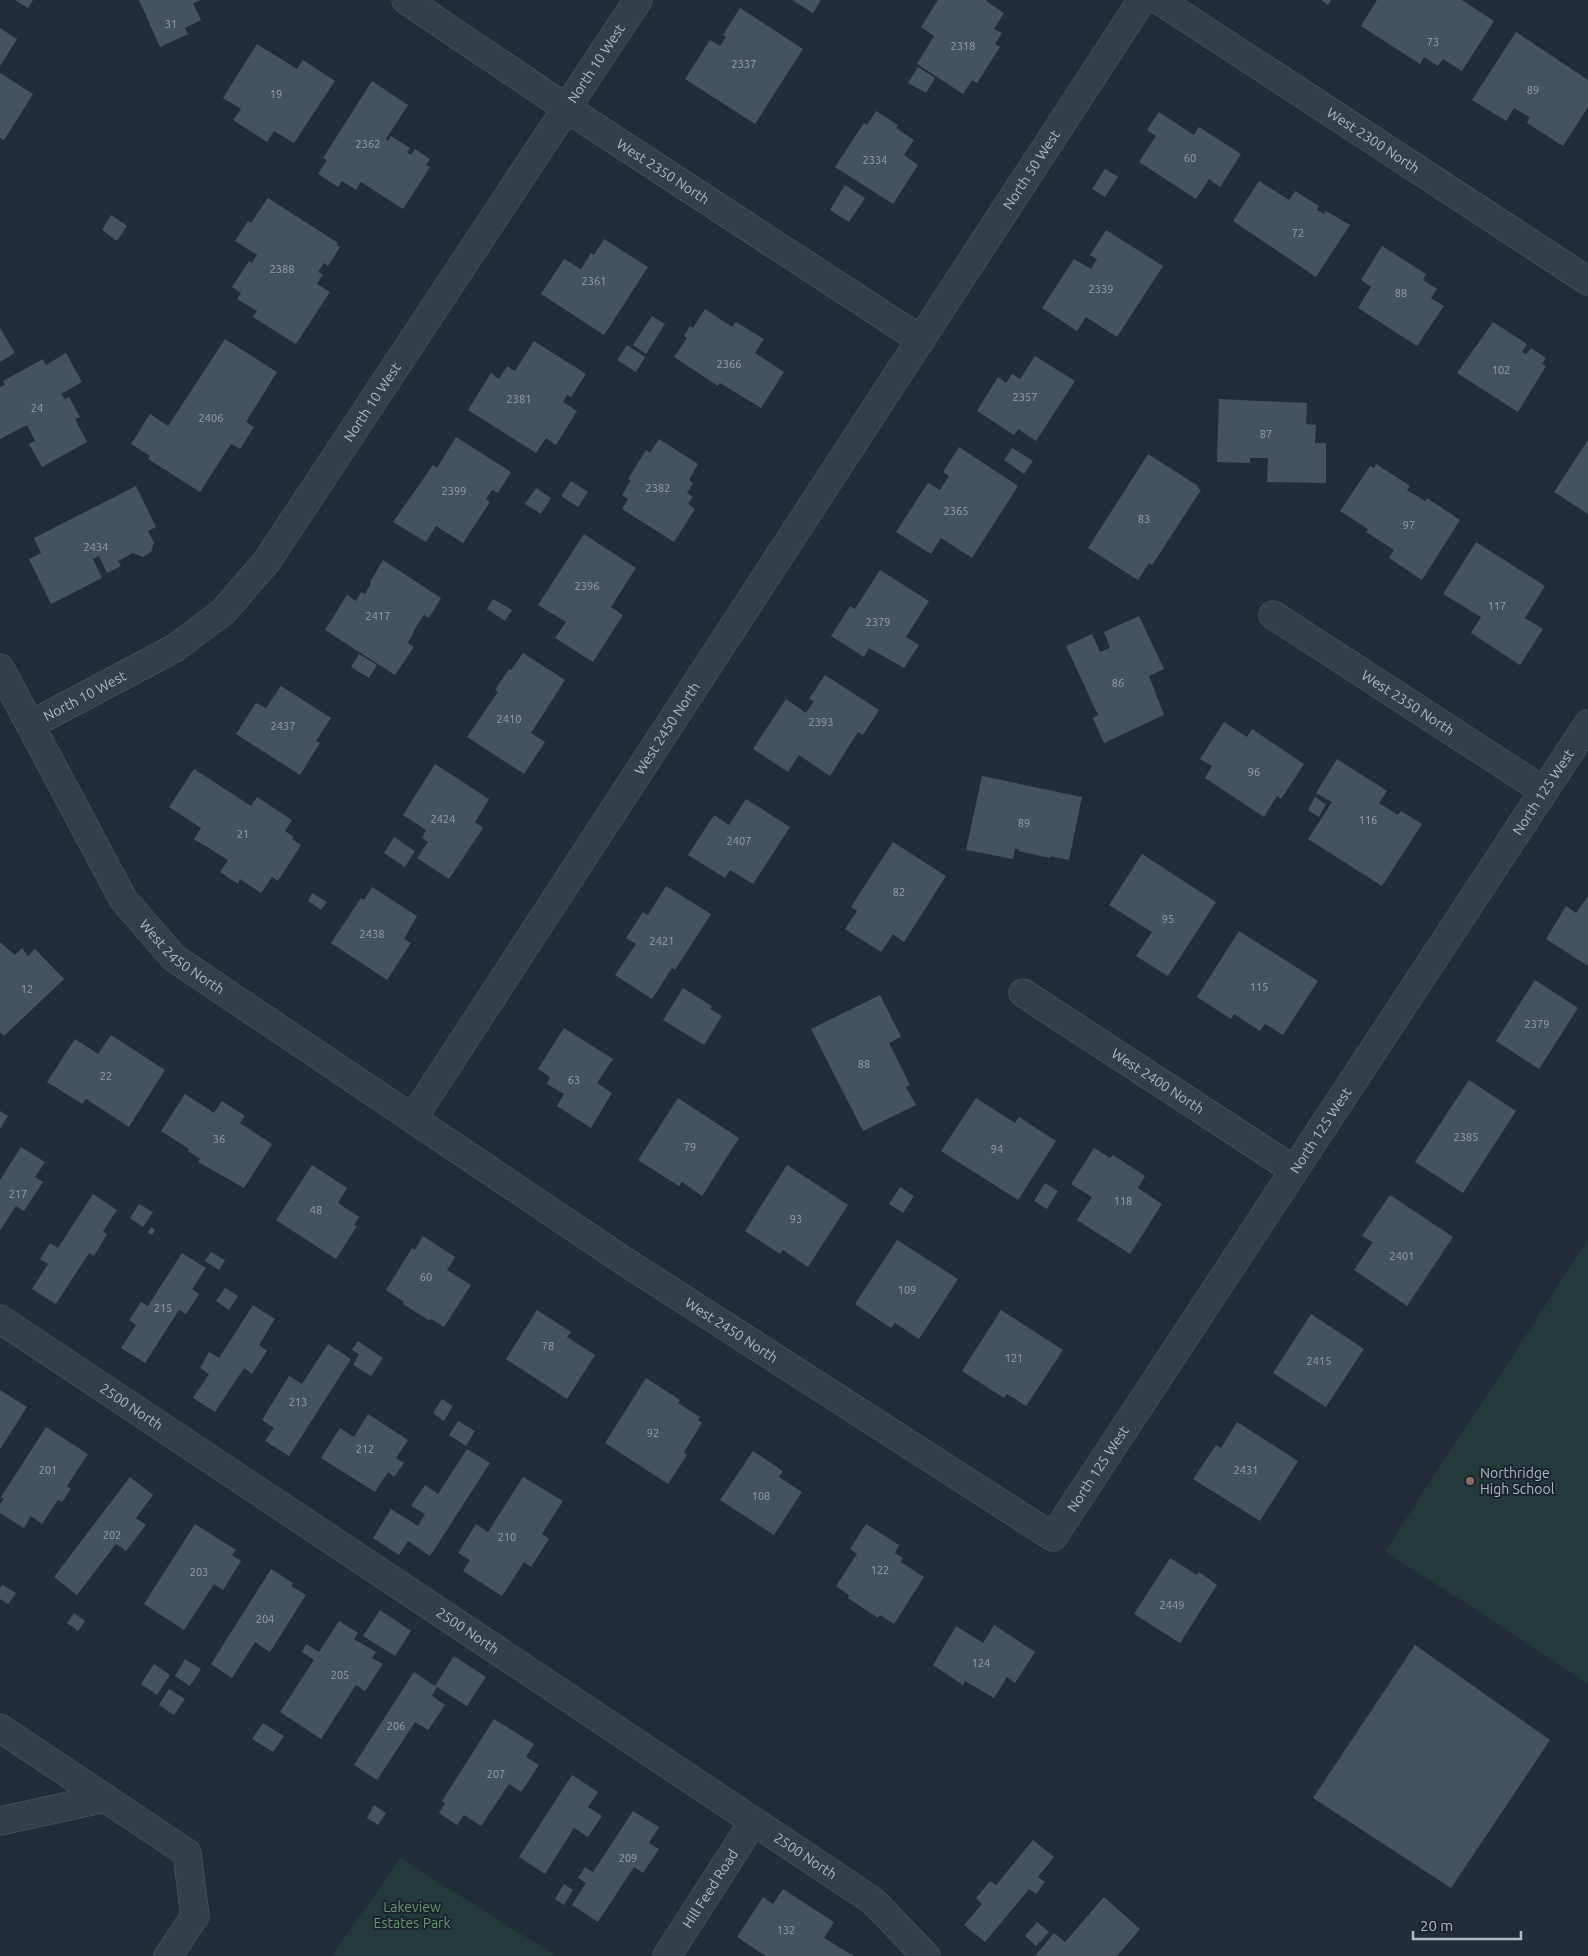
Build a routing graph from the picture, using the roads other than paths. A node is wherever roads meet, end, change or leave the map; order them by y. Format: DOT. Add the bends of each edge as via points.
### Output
graph roads {
  1 [pos="406,0"];
  2 [pos="638,0"];
  3 [pos="1142,0"];
  4 [pos="1160,0"];
  5 [pos="566,108"];
  6 [pos="1588,281"];
  7 [pos="920,340"];
  8 [pos="1273,615"];
  9 [pos="0,668"];
  10 [pos="30,724"];
  11 [pos="1588,724"];
  12 [pos="1544,791"];
  13 [pos="1023,993"];
  14 [pos="413,1118"];
  15 [pos="1294,1170"];
  16 [pos="0,1319"];
  17 [pos="1053,1537"];
  18 [pos="0,1728"];
  19 [pos="105,1798"];
  20 [pos="0,1821"];
  21 [pos="754,1822"];
  22 [pos="168,1956"];
  23 [pos="667,1956"];
  24 [pos="926,1956"];
  1 -- 5 [label="street, West 2350 North"];
  2 -- 5 [label="street, North 10 West"];
  3 -- 7 [label="street, North 50 West"];
  4 -- 6 [label="street, West 2300 North"];
  5 -- 7 [label="street, West 2350 North"];
  5 -- 10 [label="street, North 10 West" via="267,561 223,612 175,648"];
  7 -- 14 [label="street, West 2450 North"];
  8 -- 12 [label="street, West 2350 North"];
  9 -- 10 [label="street, West 2450 North"];
  10 -- 14 [label="street, West 2450 North" via="122,899 174,958"];
  11 -- 12 [label="street, North 125 West"];
  12 -- 15 [label="street, North 125 West"];
  13 -- 15 [label="street, West 2400 North"];
  14 -- 17 [label="street, West 2450 North" via="624,1261"];
  15 -- 17 [label="street, North 125 West"];
  16 -- 21 [label="street, 2500 North"];
  18 -- 19 [label="street"];
  19 -- 20 [label="street"];
  19 -- 22 [label="street" via="187,1854 195,1916"];
  21 -- 23 [label="street, Hill Feed Road"];
  21 -- 24 [label="street, 2500 North" via="873,1901"];
}
